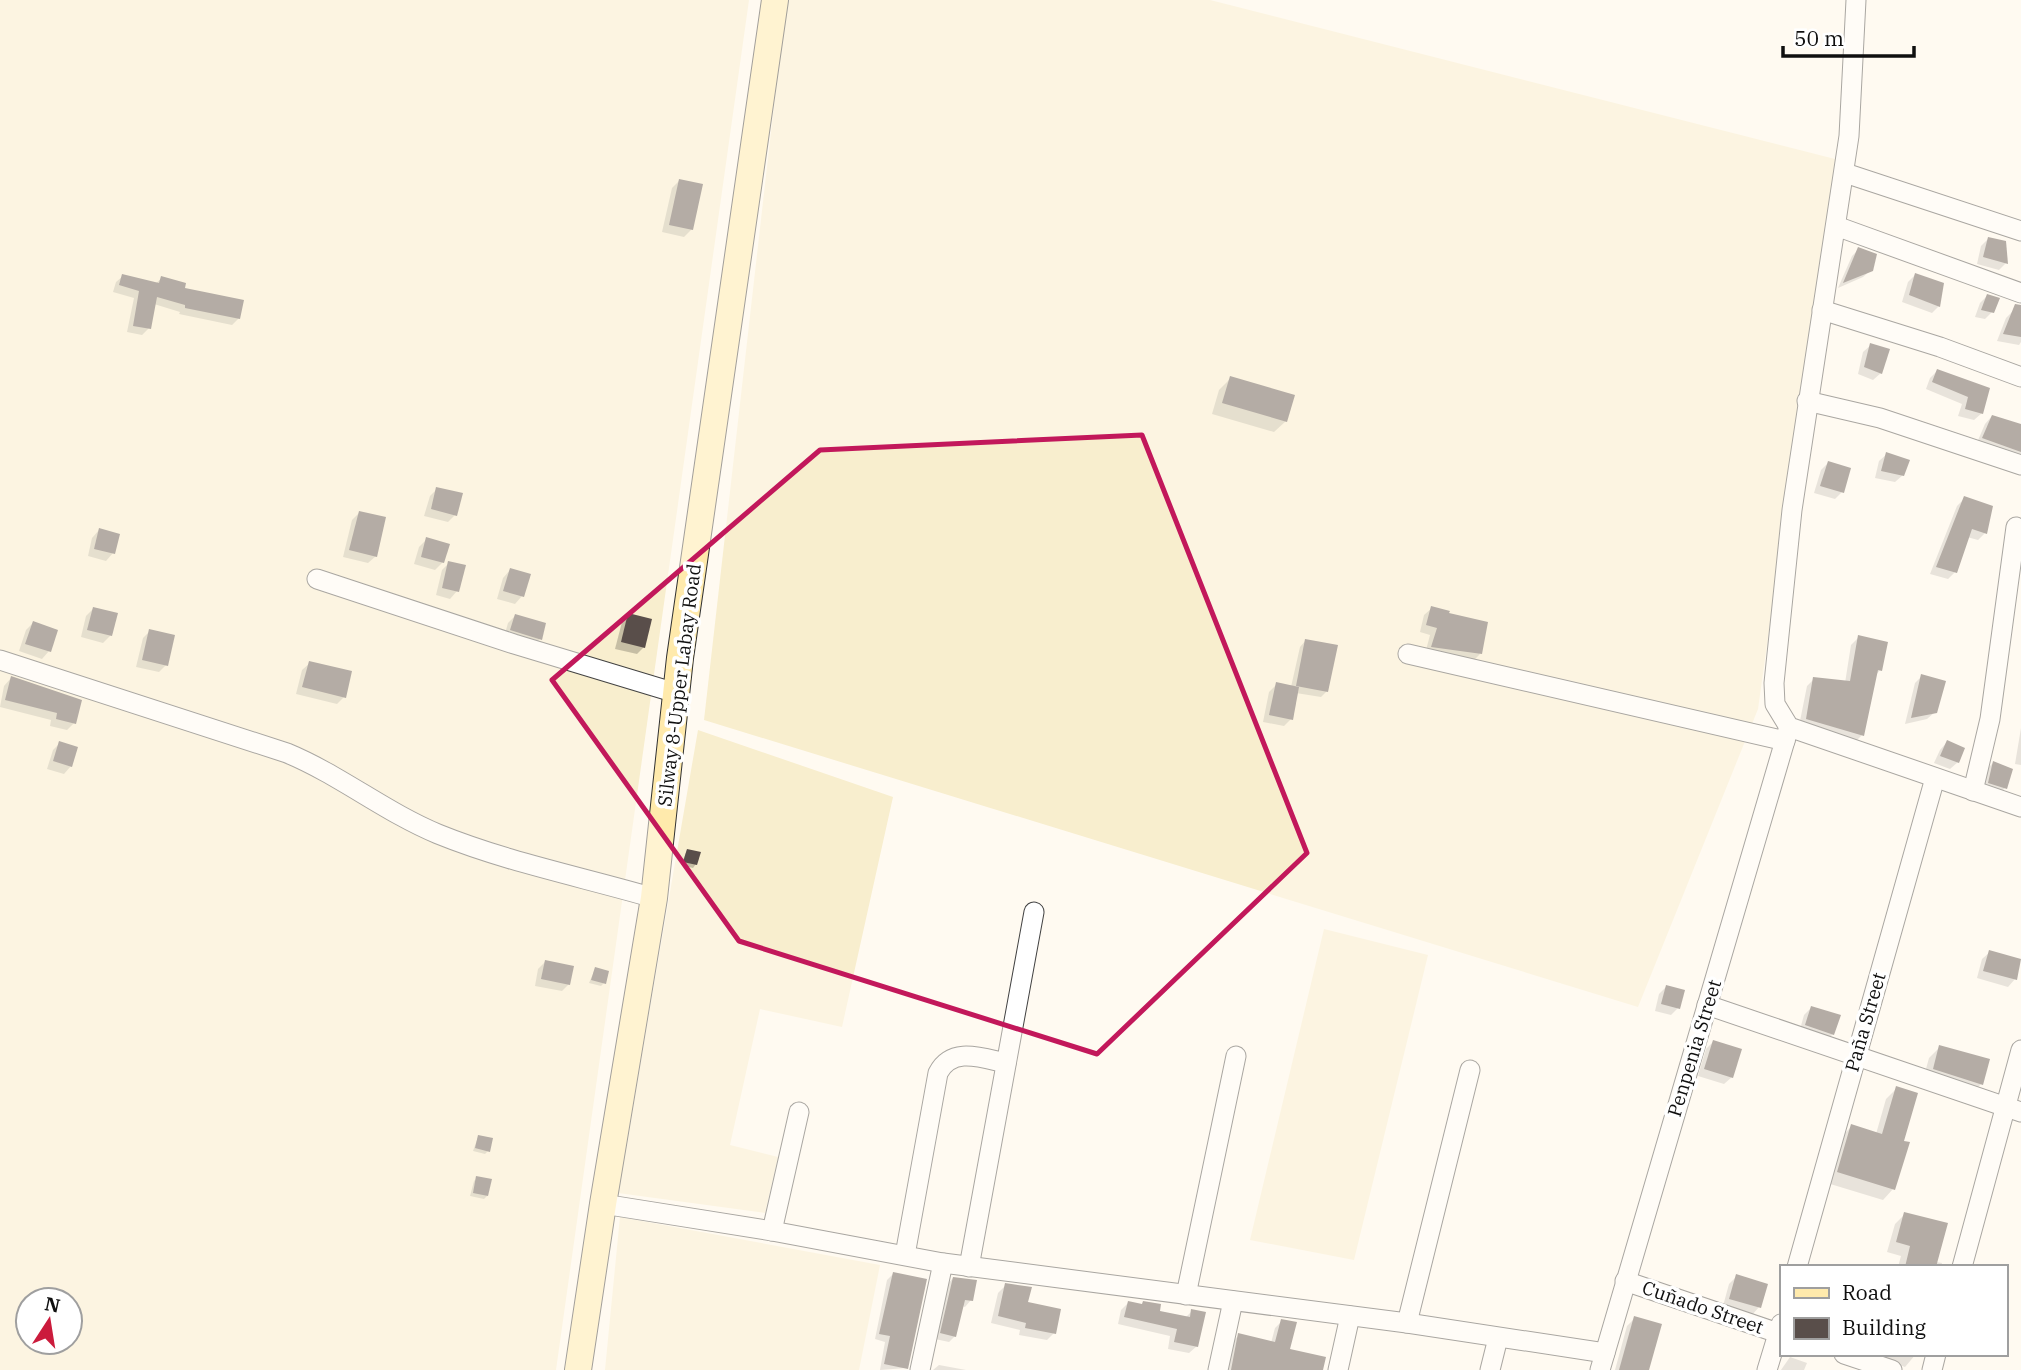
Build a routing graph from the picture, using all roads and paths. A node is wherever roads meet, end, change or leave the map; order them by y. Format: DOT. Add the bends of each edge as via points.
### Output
graph roads {
  1 [pos="775,0"];
  2 [pos="1856,0"];
  3 [pos="1844,173"];
  4 [pos="1836,226"];
  5 [pos="2021,231"];
  6 [pos="2021,293"];
  7 [pos="1822,310"];
  8 [pos="2021,377"];
  9 [pos="1807,401"];
  10 [pos="2021,465"];
  11 [pos="2016,527"];
  12 [pos="317,579"];
  13 [pos="1408,654"];
  14 [pos="0,660"];
  15 [pos="677,693"];
  16 [pos="1787,734"];
  17 [pos="1935,778"];
  18 [pos="1973,791"];
  19 [pos="2021,807"];
  20 [pos="654,898"];
  21 [pos="1034,912"];
  22 [pos="1707,1005"];
  23 [pos="2021,1050"];
  24 [pos="1236,1056"];
  25 [pos="1856,1057"];
  26 [pos="1006,1063"];
  27 [pos="1471,1070"];
  28 [pos="2013,1110"];
  29 [pos="799,1112"];
  30 [pos="603,1205"];
  31 [pos="772,1231"];
  32 [pos="905,1255"];
  33 [pos="943,1263"];
  34 [pos="1798,1265"];
  35 [pos="1963,1265"];
  36 [pos="969,1267"];
  37 [pos="1625,1281"];
  38 [pos="1186,1295"];
  39 [pos="1233,1301"];
  40 [pos="1350,1316"];
  41 [pos="1408,1323"];
  42 [pos="1780,1330"];
  43 [pos="1780,1333"];
  44 [pos="1498,1338"];
  45 [pos="1850,1356"];
  46 [pos="1602,1362"];
  47 [pos="578,1370"];
  48 [pos="920,1370"];
  49 [pos="1218,1370"];
  50 [pos="1338,1370"];
  51 [pos="1490,1370"];
  52 [pos="1767,1370"];
  53 [pos="1892,1370"];
  1 -- 15 [label="main road, Silway 8-Upper Labay Road"];
  2 -- 3 [label="street"];
  3 -- 4 [label="street"];
  3 -- 5 [label="street"];
  4 -- 6 [label="street"];
  4 -- 7 [label="street"];
  7 -- 8 [label="street"];
  7 -- 9 [label="street"];
  9 -- 10 [label="street" via="1917,429"];
  9 -- 16 [label="street" via="1774,683 1775,704"];
  11 -- 18 [label="street" via="1990,719"];
  12 -- 15 [label="street"];
  13 -- 16 [label="street"];
  14 -- 20 [label="street" via="287,753 409,821 494,854"];
  15 -- 20 [label="main road, Silway 8-Upper Labay Road"];
  16 -- 17 [label="street"];
  16 -- 22 [label="street, Penpenia Street"];
  17 -- 18 [label="street"];
  17 -- 25 [label="street, Paña Street"];
  18 -- 19 [label="street"];
  20 -- 30 [label="main road, Silway 8-Upper Labay Road"];
  21 -- 26 [label="street"];
  22 -- 25 [label="street"];
  22 -- 37 [label="street, Penpenia Street"];
  23 -- 28 [label="street"];
  24 -- 38 [label="street"];
  25 -- 28 [label="street"];
  25 -- 34 [label="street, Paña Street"];
  26 -- 32 [label="street" via="955,1056 938,1073"];
  26 -- 36 [label="street"];
  27 -- 41 [label="street"];
  28 -- 35 [label="street"];
  29 -- 31 [label="street"];
  30 -- 31 [label="street"];
  30 -- 47 [label="main road, Silway 8-Upper Labay Road"];
  31 -- 32 [label="street"];
  32 -- 33 [label="street"];
  33 -- 36 [label="street"];
  33 -- 48 [label="street"];
  36 -- 38 [label="street"];
  37 -- 42 [label="street, Cuñado Street"];
  37 -- 46 [label="street, Penpenia Street"];
  38 -- 39 [label="street"];
  39 -- 40 [label="street"];
  39 -- 49 [label="street"];
  40 -- 41 [label="street"];
  40 -- 50 [label="street"];
  41 -- 44 [label="street"];
  43 -- 52 [label="street"];
  44 -- 46 [label="street"];
  44 -- 51 [label="street"];
  45 -- 53 [label="street"];
}
